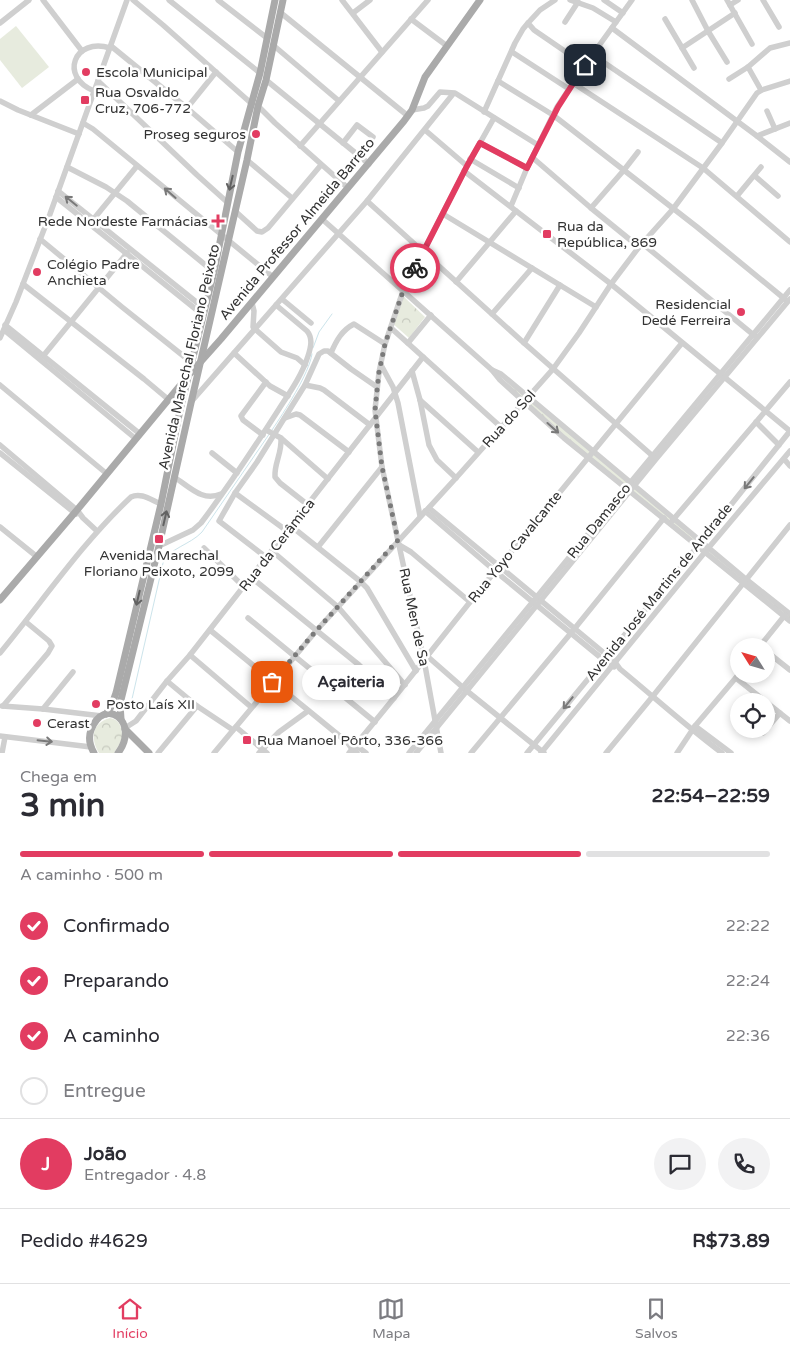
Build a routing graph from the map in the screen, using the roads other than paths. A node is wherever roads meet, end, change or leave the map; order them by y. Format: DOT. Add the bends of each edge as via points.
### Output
graph roads {
  1 [pos="29,0"];
  2 [pos="42,0"];
  3 [pos="127,0"];
  4 [pos="132,0"];
  5 [pos="169,0"];
  6 [pos="218,0"];
  7 [pos="267,0"];
  8 [pos="283,0"];
  9 [pos="342,0"];
  10 [pos="370,0"];
  11 [pos="428,0"];
  12 [pos="480,0"];
  13 [pos="555,0"];
  14 [pos="570,0"];
  15 [pos="604,0"];
  16 [pos="632,0"];
  17 [pos="692,0"];
  18 [pos="738,0"];
  19 [pos="763,0"];
  20 [pos="578,2"];
  21 [pos="729,2"];
  22 [pos="275,3"];
  23 [pos="281,13"];
  24 [pos="353,13"];
  25 [pos="735,13"];
  26 [pos="622,14"];
  27 [pos="411,19"];
  28 [pos="665,19"];
  29 [pos="529,22"];
  30 [pos="565,22"];
  31 [pos="616,22"];
  32 [pos="0,23"];
  33 [pos="778,27"];
  34 [pos="612,28"];
  35 [pos="708,31"];
  36 [pos="267,38"];
  37 [pos="790,43"];
  38 [pos="752,44"];
  39 [pos="273,45"];
  40 [pos="447,46"];
  41 [pos="110,47"];
  42 [pos="682,48"];
  43 [pos="82,51"];
  44 [pos="382,52"];
  45 [pos="512,52"];
  46 [pos="593,55"];
  47 [pos="727,62"];
  48 [pos="585,65"];
  49 [pos="748,67"];
  50 [pos="694,68"];
  51 [pos="216,72"];
  52 [pos="260,73"];
  53 [pos="360,78"];
  54 [pos="78,79"];
  55 [pos="729,79"];
  56 [pos="266,80"];
  57 [pos="98,81"];
  58 [pos="498,81"];
  59 [pos="790,81"];
  60 [pos="573,83"];
  61 [pos="568,89"];
  62 [pos="761,90"];
  63 [pos="94,91"];
  64 [pos="453,94"];
  65 [pos="0,101"];
  66 [pos="339,101"];
  67 [pos="255,105"];
  68 [pos="187,108"];
  69 [pos="767,111"];
  70 [pos="484,112"];
  71 [pos="410,113"];
  72 [pos="31,115"];
  73 [pos="554,115"];
  74 [pos="494,118"];
  75 [pos="737,121"];
  76 [pos="83,123"];
  77 [pos="790,123"];
  78 [pos="319,124"];
  79 [pos="775,129"];
  80 [pos="425,130"];
  81 [pos="79,134"];
  82 [pos="757,136"];
  83 [pos="373,137"];
  84 [pos="343,143"];
  85 [pos="480,143"];
  86 [pos="722,143"];
  87 [pos="538,145"];
  88 [pos="300,146"];
  89 [pos="238,152"];
  90 [pos="638,152"];
  91 [pos="533,158"];
  92 [pos="470,159"];
  93 [pos="248,160"];
  94 [pos="790,162"];
  95 [pos="369,164"];
  96 [pos="321,165"];
  97 [pos="138,166"];
  98 [pos="67,167"];
  99 [pos="761,167"];
  100 [pos="466,168"];
  101 [pos="527,168"];
  102 [pos="703,168"];
  103 [pos="624,170"];
  104 [pos="755,176"];
  105 [pos="348,188"];
  106 [pos="519,188"];
  107 [pos="58,191"];
  108 [pos="115,193"];
  109 [pos="737,196"];
  110 [pos="778,196"];
  111 [pos="56,198"];
  112 [pos="292,198"];
  113 [pos="367,201"];
  114 [pos="227,202"];
  115 [pos="591,208"];
  116 [pos="514,209"];
  117 [pos="673,209"];
  118 [pos="235,211"];
  119 [pos="443,214"];
  120 [pos="322,219"];
  121 [pos="91,222"];
  122 [pos="339,234"];
  123 [pos="221,236"];
  124 [pos="40,239"];
  125 [pos="228,241"];
  126 [pos="490,242"];
  127 [pos="790,242"];
  128 [pos="641,246"];
  129 [pos="128,252"];
  130 [pos="424,252"];
  131 [pos="532,268"];
  132 [pos="214,272"];
  133 [pos="273,277"];
  134 [pos="456,282"];
  135 [pos="23,284"];
  136 [pos="611,284"];
  137 [pos="560,285"];
  138 [pos="99,288"];
  139 [pos="790,290"];
  140 [pos="403,291"];
  141 [pos="282,299"];
  142 [pos="787,299"];
  143 [pos="252,303"];
  144 [pos="276,305"];
  145 [pos="596,307"];
  146 [pos="204,312"];
  147 [pos="492,314"];
  148 [pos="431,315"];
  149 [pos="72,322"];
  150 [pos="311,323"];
  151 [pos="5,327"];
  152 [pos="391,328"];
  153 [pos="255,329"];
  154 [pos="755,336"];
  155 [pos="0,338"];
  156 [pos="682,342"];
  157 [pos="408,343"];
  158 [pos="524,343"];
  159 [pos="385,344"];
  160 [pos="328,351"];
  161 [pos="234,353"];
  162 [pos="44,355"];
  163 [pos="423,357"];
  164 [pos="191,362"];
  165 [pos="201,363"];
  166 [pos="305,364"];
  167 [pos="381,365"];
  168 [pos="553,369"];
  169 [pos="412,371"];
  170 [pos="188,376"];
  171 [pos="722,376"];
  172 [pos="266,382"];
  173 [pos="790,382"];
  174 [pos="0,385"];
  175 [pos="305,385"];
  176 [pos="377,387"];
  177 [pos="396,393"];
  178 [pos="288,396"];
  179 [pos="169,400"];
  180 [pos="420,400"];
  181 [pos="526,400"];
  182 [pos="191,403"];
  183 [pos="766,410"];
  184 [pos="285,418"];
  185 [pos="376,419"];
  186 [pos="756,422"];
  187 [pos="615,423"];
  188 [pos="370,426"];
  189 [pos="502,428"];
  190 [pos="790,431"];
  191 [pos="270,432"];
  192 [pos="262,436"];
  193 [pos="138,437"];
  194 [pos="281,438"];
  195 [pos="0,445"];
  196 [pos="779,445"];
  197 [pos="349,452"];
  198 [pos="478,452"];
  199 [pos="593,452"];
  200 [pos="0,453"];
  201 [pos="212,453"];
  202 [pos="788,456"];
  203 [pos="589,458"];
  204 [pos="654,458"];
  205 [pos="790,466"];
  206 [pos="382,467"];
  207 [pos="107,474"];
  208 [pos="237,474"];
  209 [pos="174,477"];
  210 [pos="456,478"];
  211 [pos="328,479"];
  212 [pos="630,487"];
  213 [pos="235,493"];
  214 [pos="221,494"];
  215 [pos="161,504"];
  216 [pos="308,505"];
  217 [pos="427,509"];
  218 [pos="76,512"];
  219 [pos="420,516"];
  220 [pos="664,518"];
  221 [pos="672,521"];
  222 [pos="790,525"];
  223 [pos="291,526"];
  224 [pos="1,530"];
  225 [pos="287,531"];
  226 [pos="97,532"];
  227 [pos="399,543"];
  228 [pos="699,544"];
  229 [pos="159,546"];
  230 [pos="318,547"];
  231 [pos="204,548"];
  232 [pos="272,550"];
  233 [pos="707,550"];
  234 [pos="36,556"];
  235 [pos="267,558"];
  236 [pos="497,568"];
  237 [pos="252,578"];
  238 [pos="361,582"];
  239 [pos="745,582"];
  240 [pos="244,587"];
  241 [pos="0,600"];
  242 [pos="537,601"];
  243 [pos="470,602"];
  244 [pos="338,607"];
  245 [pos="788,613"];
  246 [pos="248,618"];
  247 [pos="790,621"];
  248 [pos="26,622"];
  249 [pos="210,630"];
  250 [pos="572,630"];
  251 [pos="316,631"];
  252 [pos="767,638"];
  253 [pos="0,653"];
  254 [pos="190,655"];
  255 [pos="294,656"];
  256 [pos="605,657"];
  257 [pos="425,658"];
  258 [pos="775,658"];
  259 [pos="613,664"];
  260 [pos="790,670"];
  261 [pos="416,671"];
  262 [pos="73,672"];
  263 [pos="167,681"];
  264 [pos="272,682"];
  265 [pos="731,683"];
  266 [pos="745,683"];
  267 [pos="405,684"];
  268 [pos="465,690"];
  269 [pos="756,693"];
  270 [pos="653,696"];
  271 [pos="394,698"];
  272 [pos="1,706"];
  273 [pos="197,706"];
  274 [pos="251,707"];
  275 [pos="43,709"];
  276 [pos="775,709"];
  277 [pos="308,711"];
  278 [pos="780,713"];
  279 [pos="104,715"];
  280 [pos="500,718"];
  281 [pos="121,719"];
  282 [pos="775,719"];
  283 [pos="790,721"];
  284 [pos="374,722"];
  285 [pos="436,725"];
  286 [pos="694,727"];
  287 [pos="234,728"];
  288 [pos="125,729"];
  289 [pos="3,737"];
  290 [pos="534,745"];
  291 [pos="92,750"];
  292 [pos="353,750"];
  293 [pos="263,752"];
  294 [pos="720,752"];
  295 [pos="2,753"];
  296 [pos="118,753"];
  297 [pos="149,753"];
  298 [pos="158,753"];
  299 [pos="214,753"];
  300 [pos="366,753"];
  301 [pos="409,753"];
  302 [pos="416,753"];
  303 [pos="441,753"];
  304 [pos="471,753"];
  305 [pos="527,753"];
  306 [pos="542,753"];
  307 [pos="606,753"];
  308 [pos="677,753"];
  309 [pos="732,753"];
  1 -- 32 [label="street"];
  2 -- 43 [label="street"];
  3 -- 41 [label="street"];
  4 -- 51 [label="street"];
  5 -- 52 [label="street"];
  6 -- 36 [label="street"];
  7 -- 22 [label="street"];
  8 -- 23 [label="main road, Avenida Marechal Floriano Peixoto"];
  9 -- 24 [label="street"];
  10 -- 24 [label="street"];
  11 -- 27 [label="street"];
  12 -- 40 [label="main road, Avenida Professor Almeida Barreto"];
  13 -- 29 [label="street"];
  14 -- 20 [label="street"];
  15 -- 26 [label="street"];
  16 -- 26 [label="street"];
  17 -- 35 [label="street"];
  18 -- 21 [label="street"];
  19 -- 33 [label="street"];
  20 -- 30 [label="street"];
  20 -- 31 [label="street"];
  21 -- 25 [label="street"];
  22 -- 36 [label="main road, Avenida Marechal Floriano Peixoto"];
  23 -- 39 [label="main road, Avenida Marechal Floriano Peixoto"];
  23 -- 53 [label="street"];
  24 -- 44 [label="street"];
  25 -- 35 [label="street"];
  25 -- 38 [label="street"];
  26 -- 31 [label="street"];
  27 -- 40 [label="street"];
  27 -- 44 [label="street"];
  28 -- 42 [label="street"];
  29 -- 45 [label="street"];
  29 -- 48 [label="street" via="531,27"];
  31 -- 34 [label="street"];
  34 -- 46 [label="street"];
  34 -- 75 [label="street"];
  35 -- 42 [label="street"];
  35 -- 47 [label="street"];
  36 -- 52 [label="main road, Avenida Marechal Floriano Peixoto"];
  37 -- 49 [label="street" via="770,48"];
  39 -- 56 [label="main road, Avenida Marechal Floriano Peixoto"];
  39 -- 66 [label="street"];
  40 -- 71 [label="main road, Avenida Professor Almeida Barreto" via="425,77"];
  41 -- 43 [label="street" via="98,45"];
  41 -- 57 [label="street"];
  41 -- 68 [label="street"];
  42 -- 50 [label="street"];
  43 -- 54 [label="street" via="74,66"];
  44 -- 53 [label="street"];
  45 -- 58 [label="street"];
  45 -- 61 [label="street"];
  46 -- 48 [label="street"];
  46 -- 86 [label="street"];
  48 -- 60 [label="street"];
  49 -- 55 [label="street"];
  49 -- 62 [label="street"];
  51 -- 67 [label="street"];
  51 -- 68 [label="street"];
  52 -- 67 [label="main road, Avenida Marechal Floriano Peixoto"];
  53 -- 66 [label="street"];
  53 -- 71 [label="street"];
  54 -- 63 [label="street"];
  54 -- 72 [label="street"];
  56 -- 67 [label="main road, Avenida Marechal Floriano Peixoto"];
  56 -- 78 [label="street"];
  57 -- 63 [label="street"];
  57 -- 114 [label="street"];
  58 -- 70 [label="street"];
  58 -- 73 [label="street"];
  59 -- 62 [label="street"];
  60 -- 61 [label="street"];
  60 -- 102 [label="street"];
  61 -- 73 [label="street"];
  62 -- 75 [label="street, Rua do Sol"];
  63 -- 76 [label="street"];
  64 -- 70 [label="street"];
  64 -- 71 [label="street" via="440,92 428,106"];
  64 -- 80 [label="street"];
  65 -- 72 [label="street"];
  66 -- 78 [label="street"];
  67 -- 88 [label="street"];
  67 -- 89 [label="main road, Avenida Marechal Floriano Peixoto"];
  67 -- 93 [label="main road, Avenida Marechal Floriano Peixoto"];
  68 -- 89 [label="street"];
  69 -- 79 [label="street"];
  70 -- 74 [label="street"];
  71 -- 95 [label="main road, Avenida Professor Almeida Barreto"];
  72 -- 81 [label="street"];
  73 -- 87 [label="street"];
  73 -- 103 [label="street"];
  74 -- 85 [label="street, Rua Men de Sa"];
  74 -- 87 [label="street"];
  75 -- 82 [label="street"];
  75 -- 86 [label="street, Rua do Sol"];
  76 -- 81 [label="street"];
  76 -- 97 [label="street"];
  77 -- 79 [label="street"];
  78 -- 84 [label="street"];
  78 -- 88 [label="street"];
  79 -- 82 [label="street"];
  80 -- 100 [label="street"];
  80 -- 113 [label="street"];
  81 -- 98 [label="street"];
  82 -- 94 [label="street"];
  83 -- 84 [label="street" via="356,125"];
  84 -- 95 [label="street"];
  85 -- 92 [label="street, Rua Men de Sa"];
  85 -- 101 [label="street"];
  86 -- 102 [label="street, Rua do Sol"];
  87 -- 91 [label="street"];
  88 -- 96 [label="street"];
  89 -- 114 [label="main road, Avenida Marechal Floriano Peixoto, one-way"];
  90 -- 103 [label="street"];
  91 -- 101 [label="street"];
  91 -- 115 [label="street"];
  92 -- 100 [label="street, Rua Men de Sa"];
  92 -- 106 [label="street"];
  93 -- 112 [label="street"];
  93 -- 118 [label="main road, Avenida Marechal Floriano Peixoto"];
  95 -- 105 [label="main road, Avenida Professor Almeida Barreto"];
  96 -- 105 [label="street"];
  96 -- 112 [label="street"];
  97 -- 108 [label="street"];
  123 -- 97 [label="street, one-way"];
  98 -- 107 [label="street"];
  98 -- 108 [label="street"];
  99 -- 104 [label="street"];
  100 -- 116 [label="street"];
  100 -- 119 [label="street, Rua Men de Sa"];
  101 -- 106 [label="street"];
  102 -- 109 [label="street"];
  102 -- 117 [label="street, Rua do Sol"];
  103 -- 115 [label="street"];
  103 -- 117 [label="street"];
  104 -- 109 [label="street"];
  104 -- 110 [label="street"];
  105 -- 120 [label="main road, Avenida Professor Almeida Barreto"];
  106 -- 116 [label="street"];
  107 -- 111 [label="street"];
  121 -- 107 [label="street, one-way"];
  108 -- 121 [label="street"];
  108 -- 132 [label="street"];
  109 -- 127 [label="street"];
  111 -- 121 [label="street"];
  111 -- 124 [label="street"];
  112 -- 118 [label="street" via="262,232"];
  113 -- 122 [label="street"];
  113 -- 130 [label="street"];
  114 -- 123 [label="main road, Avenida Marechal Floriano Peixoto"];
  115 -- 128 [label="street"];
  116 -- 126 [label="street"];
  116 -- 136 [label="street"];
  117 -- 128 [label="street, Rua do Sol"];
  117 -- 142 [label="street"];
  118 -- 125 [label="main road, Avenida Marechal Floriano Peixoto"];
  119 -- 126 [label="street"];
  119 -- 130 [label="street, Rua Men de Sa"];
  120 -- 122 [label="street"];
  120 -- 133 [label="main road, Avenida Professor Almeida Barreto"];
  121 -- 129 [label="street"];
  122 -- 140 [label="street"];
  122 -- 141 [label="street"];
  123 -- 125 [label="street"];
  123 -- 132 [label="main road, Avenida Marechal Floriano Peixoto"];
  124 -- 135 [label="street"];
  124 -- 138 [label="street"];
  125 -- 133 [label="street"];
  125 -- 165 [label="main road, Avenida Marechal Floriano Peixoto"];
  126 -- 131 [label="street"];
  126 -- 134 [label="street"];
  128 -- 136 [label="street, Rua do Sol"];
  128 -- 154 [label="street"];
  129 -- 138 [label="street"];
  129 -- 146 [label="street"];
  130 -- 134 [label="street"];
  130 -- 140 [label="street, Rua Men de Sa"];
  131 -- 137 [label="street"];
  131 -- 147 [label="street"];
  132 -- 146 [label="main road, Avenida Marechal Floriano Peixoto"];
  133 -- 143 [label="main road, Avenida Professor Almeida Barreto"];
  134 -- 147 [label="street"];
  135 -- 149 [label="street"];
  135 -- 151 [label="street"];
  136 -- 145 [label="street, Rua do Sol"];
  136 -- 156 [label="street"];
  137 -- 145 [label="street"];
  137 -- 158 [label="street"];
  138 -- 149 [label="street"];
  138 -- 164 [label="street"];
  139 -- 142 [label="street, Rua Damasco"];
  140 -- 148 [label="street"];
  140 -- 152 [label="street, Rua Men de Sa"];
  141 -- 144 [label="street"];
  141 -- 150 [label="street"];
  142 -- 154 [label="street, Rua Damasco"];
  143 -- 153 [label="street"];
  143 -- 165 [label="main road, Avenida Professor Almeida Barreto"];
  144 -- 153 [label="street"];
  144 -- 166 [label="street" via="310,335"];
  145 -- 168 [label="street, Rua do Sol"];
  146 -- 164 [label="main road, Avenida Marechal Floriano Peixoto"];
  147 -- 158 [label="street"];
  148 -- 157 [label="street"];
  148 -- 181 [label="street"];
  149 -- 162 [label="street"];
  149 -- 179 [label="street"];
  151 -- 155 [label="street"];
  151 -- 162 [label="street"];
  151 -- 193 [label="street"];
  152 -- 157 [label="street"];
  152 -- 159 [label="street, Rua Men de Sa"];
  153 -- 161 [label="street"];
  153 -- 166 [label="street" via="282,352"];
  154 -- 171 [label="street, Rua Damasco"];
  156 -- 171 [label="street"];
  156 -- 187 [label="street, Rua Yoyo Cavalcante"];
  157 -- 163 [label="street"];
  158 -- 168 [label="street"];
  159 -- 160 [label="street" via="354,324"];
  159 -- 167 [label="street, Rua Men de Sa"];
  160 -- 175 [label="street" via="317,357"];
  160 -- 176 [label="street"];
  161 -- 172 [label="street"];
  161 -- 182 [label="street"];
  162 -- 193 [label="street"];
  163 -- 169 [label="street, Rua da Cerâmica"];
  163 -- 189 [label="street"];
  164 -- 170 [label="main road, Avenida Marechal Floriano Peixoto"];
  165 -- 170 [label="main road, Avenida Professor Almeida Barreto"];
  165 -- 182 [label="main road, Avenida Marechal Floriano Peixoto"];
  166 -- 178 [label="street"];
  167 -- 176 [label="street, Rua Men de Sa"];
  167 -- 177 [label="street"];
  168 -- 181 [label="street, Rua do Sol"];
  168 -- 187 [label="street"];
  169 -- 177 [label="street, Rua da Cerâmica"];
  169 -- 180 [label="street"];
  170 -- 179 [label="main road, Avenida Professor Almeida Barreto"];
  170 -- 215 [label="main road, Avenida Marechal Floriano Peixoto"];
  171 -- 183 [label="street"];
  171 -- 204 [label="street, Rua Damasco"];
  172 -- 178 [label="street"];
  172 -- 192 [label="street" via="242,415 243,420"];
  173 -- 183 [label="street"];
  174 -- 207 [label="street"];
  175 -- 184 [label="street"];
  175 -- 188 [label="street" via="324,390"];
  176 -- 185 [label="street, Rua Men de Sa"];
  177 -- 185 [label="street, Rua da Cerâmica"];
  177 -- 219 [label="street"];
  178 -- 191 [label="street"];
  179 -- 193 [label="main road, Avenida Professor Almeida Barreto"];
  180 -- 198 [label="street"];
  180 -- 210 [label="street" via="432,453"];
  181 -- 189 [label="street, Rua do Sol"];
  181 -- 199 [label="street"];
  181 -- 203 [label="street, one-way"];
  182 -- 209 [label="main road, Avenida Marechal Floriano Peixoto"];
  183 -- 186 [label="street"];
  183 -- 190 [label="street"];
  184 -- 191 [label="street"];
  184 -- 197 [label="street" via="300,415"];
  185 -- 188 [label="street, Rua da Cerâmica"];
  185 -- 206 [label="street, Rua Men de Sa"];
  186 -- 196 [label="street"];
  186 -- 221 [label="street"];
  187 -- 199 [label="street, Rua Yoyo Cavalcante"];
  187 -- 204 [label="street"];
  188 -- 197 [label="street, Rua da Cerâmica"];
  189 -- 198 [label="street, Rua do Sol"];
  190 -- 196 [label="street, Avenida José Martins de Andrade"];
  191 -- 192 [label="street"];
  191 -- 194 [label="street"];
  191 -- 213 [label="street" via="257,462"];
  192 -- 208 [label="street"];
  193 -- 207 [label="main road, Avenida Professor Almeida Barreto"];
  194 -- 211 [label="street"];
  194 -- 216 [label="street" via="275,477"];
  195 -- 218 [label="street"];
  196 -- 228 [label="street, Avenida José Martins de Andrade, one-way"];
  197 -- 211 [label="street, Rua da Cerâmica"];
  198 -- 210 [label="street, Rua do Sol"];
  199 -- 203 [label="street, Rua Yoyo Cavalcante"];
  199 -- 212 [label="street"];
  200 -- 218 [label="street"];
  201 -- 208 [label="street"];
  202 -- 205 [label="street"];
  202 -- 233 [label="street"];
  203 -- 212 [label="street"];
  203 -- 236 [label="street, Rua Yoyo Cavalcante"];
  204 -- 212 [label="street, Rua Damasco"];
  206 -- 227 [label="street, Rua Men de Sa"];
  206 -- 230 [label="street"];
  207 -- 218 [label="main road, Avenida Professor Almeida Barreto"];
  208 -- 214 [label="street"];
  209 -- 214 [label="street" via="203,496"];
  229 -- 209 [label="main road, Avenida Marechal Floriano Peixoto, one-way"];
  210 -- 217 [label="street, Rua do Sol"];
  211 -- 216 [label="street, Rua da Cerâmica"];
  212 -- 220 [label="street"];
  212 -- 221 [label="street"];
  212 -- 242 [label="street, Rua Damasco"];
  213 -- 225 [label="street"];
  213 -- 235 [label="street" via="218,521"];
  214 -- 229 [label="street" via="193,530"];
  215 -- 226 [label="street" via="134,495"];
  215 -- 279 [label="main road, Avenida Marechal Floriano Peixoto, one-way" via="114,700"];
  216 -- 223 [label="street, Rua da Cerâmica"];
  217 -- 219 [label="street, Rua do Sol"];
  217 -- 236 [label="street"];
  218 -- 226 [label="street"];
  218 -- 234 [label="main road, Avenida Professor Almeida Barreto"];
  219 -- 227 [label="street, Rua do Sol"];
  220 -- 221 [label="street"];
  220 -- 250 [label="street"];
  221 -- 228 [label="street"];
  222 -- 239 [label="street"];
  223 -- 225 [label="street, Rua da Cerâmica"];
  223 -- 230 [label="street"];
  224 -- 234 [label="street"];
  225 -- 232 [label="street, Rua da Cerâmica"];
  226 -- 248 [label="street"];
  227 -- 238 [label="street, Rua do Sol"];
  227 -- 243 [label="street"];
  227 -- 257 [label="street, Rua Men de Sa"];
  228 -- 233 [label="street"];
  228 -- 256 [label="street, Avenida José Martins de Andrade"];
  229 -- 281 [label="main road, Avenida Marechal Floriano Peixoto" via="120,704"];
  230 -- 238 [label="street"];
  231 -- 240 [label="street"];
  232 -- 235 [label="street, Rua da Cerâmica"];
  232 -- 244 [label="street"];
  233 -- 239 [label="street"];
  233 -- 259 [label="street"];
  234 -- 241 [label="main road, Avenida Professor Almeida Barreto"];
  235 -- 237 [label="street, Rua da Cerâmica"];
  236 -- 242 [label="street"];
  236 -- 243 [label="street, Rua Yoyo Cavalcante"];
  237 -- 240 [label="street, Rua da Cerâmica"];
  237 -- 251 [label="street"];
  238 -- 244 [label="street, Rua do Sol"];
  238 -- 261 [label="street"];
  239 -- 245 [label="street"];
  239 -- 270 [label="street"];
  240 -- 249 [label="street, Rua da Cerâmica"];
  242 -- 250 [label="street"];
  242 -- 268 [label="street, Rua Damasco"];
  243 -- 257 [label="street, Rua Yoyo Cavalcante"];
  244 -- 251 [label="street, Rua do Sol"];
  244 -- 267 [label="street"];
  245 -- 247 [label="street"];
  245 -- 252 [label="street"];
  246 -- 255 [label="street"];
  248 -- 253 [label="street"];
  248 -- 272 [label="street" via="51,644 51,649"];
  249 -- 254 [label="street, Rua da Cerâmica"];
  249 -- 264 [label="street"];
  250 -- 256 [label="street"];
  250 -- 280 [label="street"];
  251 -- 255 [label="street, Rua do Sol"];
  251 -- 271 [label="street"];
  254 -- 263 [label="street, Rua da Cerâmica"];
  254 -- 274 [label="street"];
  255 -- 264 [label="street, Rua do Sol"];
  255 -- 284 [label="street"];
  256 -- 259 [label="street"];
  256 -- 290 [label="street, Avenida José Martins de Andrade, one-way"];
  257 -- 261 [label="street, Rua Yoyo Cavalcante"];
  257 -- 268 [label="street"];
  257 -- 285 [label="street, Rua Men de Sa"];
  258 -- 260 [label="street"];
  259 -- 270 [label="street"];
  259 -- 306 [label="street"];
  261 -- 267 [label="street, Rua Yoyo Cavalcante"];
  262 -- 275 [label="street"];
  263 -- 273 [label="street"];
  263 -- 288 [label="street, Rua da Cerâmica" via="136,721"];
  264 -- 274 [label="street, Rua do Sol"];
  264 -- 277 [label="street"];
  265 -- 286 [label="street"];
  266 -- 269 [label="street"];
  267 -- 271 [label="street, Rua Yoyo Cavalcante"];
  268 -- 280 [label="street"];
  268 -- 285 [label="street, Rua Damasco"];
  270 -- 286 [label="street" via="681,721"];
  270 -- 307 [label="street"];
  271 -- 284 [label="street, Rua Yoyo Cavalcante"];
  272 -- 275 [label="street"];
  273 -- 287 [label="street"];
  273 -- 298 [label="street"];
  274 -- 287 [label="street, Rua do Sol"];
  275 -- 279 [label="street"];
  276 -- 278 [label="street"];
  277 -- 292 [label="street"];
  277 -- 293 [label="street" via="279,732"];
  278 -- 282 [label="street"];
  278 -- 283 [label="street"];
  279 -- 281 [label="main road"];
  279 -- 291 [label="main road, Avenida Marechal Floriano Peixoto" via="92,728"];
  280 -- 290 [label="street"];
  280 -- 304 [label="street"];
  281 -- 288 [label="main road"];
  284 -- 292 [label="street, Rua Yoyo Cavalcante"];
  285 -- 301 [label="street, Rua Damasco"];
  285 -- 302 [label="street, Rua Damasco"];
  285 -- 303 [label="street, Rua Men de Sa"];
  286 -- 294 [label="street"];
  286 -- 308 [label="street"];
  286 -- 309 [label="street"];
  287 -- 293 [label="street"];
  287 -- 299 [label="street, Rua do Sol"];
  288 -- 296 [label="main road"];
  288 -- 297 [label="main road"];
  289 -- 291 [label="street, one-way"];
  289 -- 295 [label="street"];
  290 -- 305 [label="street, Avenida José Martins de Andrade"];
  290 -- 306 [label="street"];
  292 -- 300 [label="street"];
}
